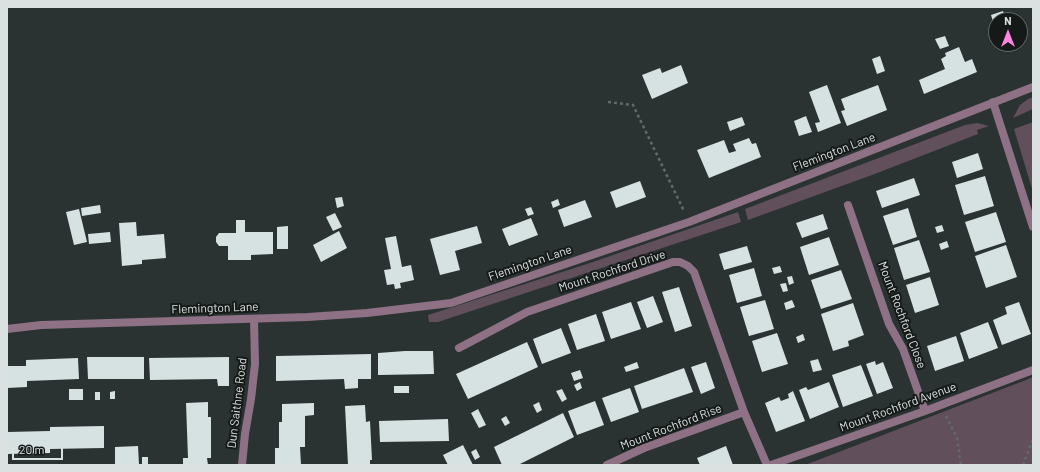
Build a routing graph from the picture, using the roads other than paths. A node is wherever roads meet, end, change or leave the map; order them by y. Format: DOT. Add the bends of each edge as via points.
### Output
graph roads {
  1 [pos="1033,87"];
  2 [pos="993,102"];
  3 [pos="848,205"];
  4 [pos="1033,227"];
  5 [pos="254,319"];
  6 [pos="7,329"];
  7 [pos="459,348"];
  8 [pos="1033,370"];
  9 [pos="926,411"];
  10 [pos="744,412"];
  11 [pos="242,465"];
  12 [pos="607,465"];
  13 [pos="767,465"];
  14 [pos="771,465"];
  1 -- 2 [label="street, Flemington Lane"];
  2 -- 4 [label="street"];
  2 -- 5 [label="street, Flemington Lane" via="689,222 451,303 367,313"];
  3 -- 9 [label="street, Mount Rochford Close" via="890,324 903,350"];
  5 -- 6 [label="street, Flemington Lane" via="42,325"];
  5 -- 11 [label="street, Dun Saithne Road" via="255,364"];
  7 -- 10 [label="street, Mount Rochford Drive" via="527,312 673,262 680,262 694,272"];
  8 -- 9 [label="street, Mount Rochford Avenue"];
  9 -- 14 [label="street, Mount Rochford Avenue"];
  10 -- 12 [label="street, Mount Rochford Rise" via="644,448"];
  10 -- 13 [label="street, Mount Rochford Drive"];
}
